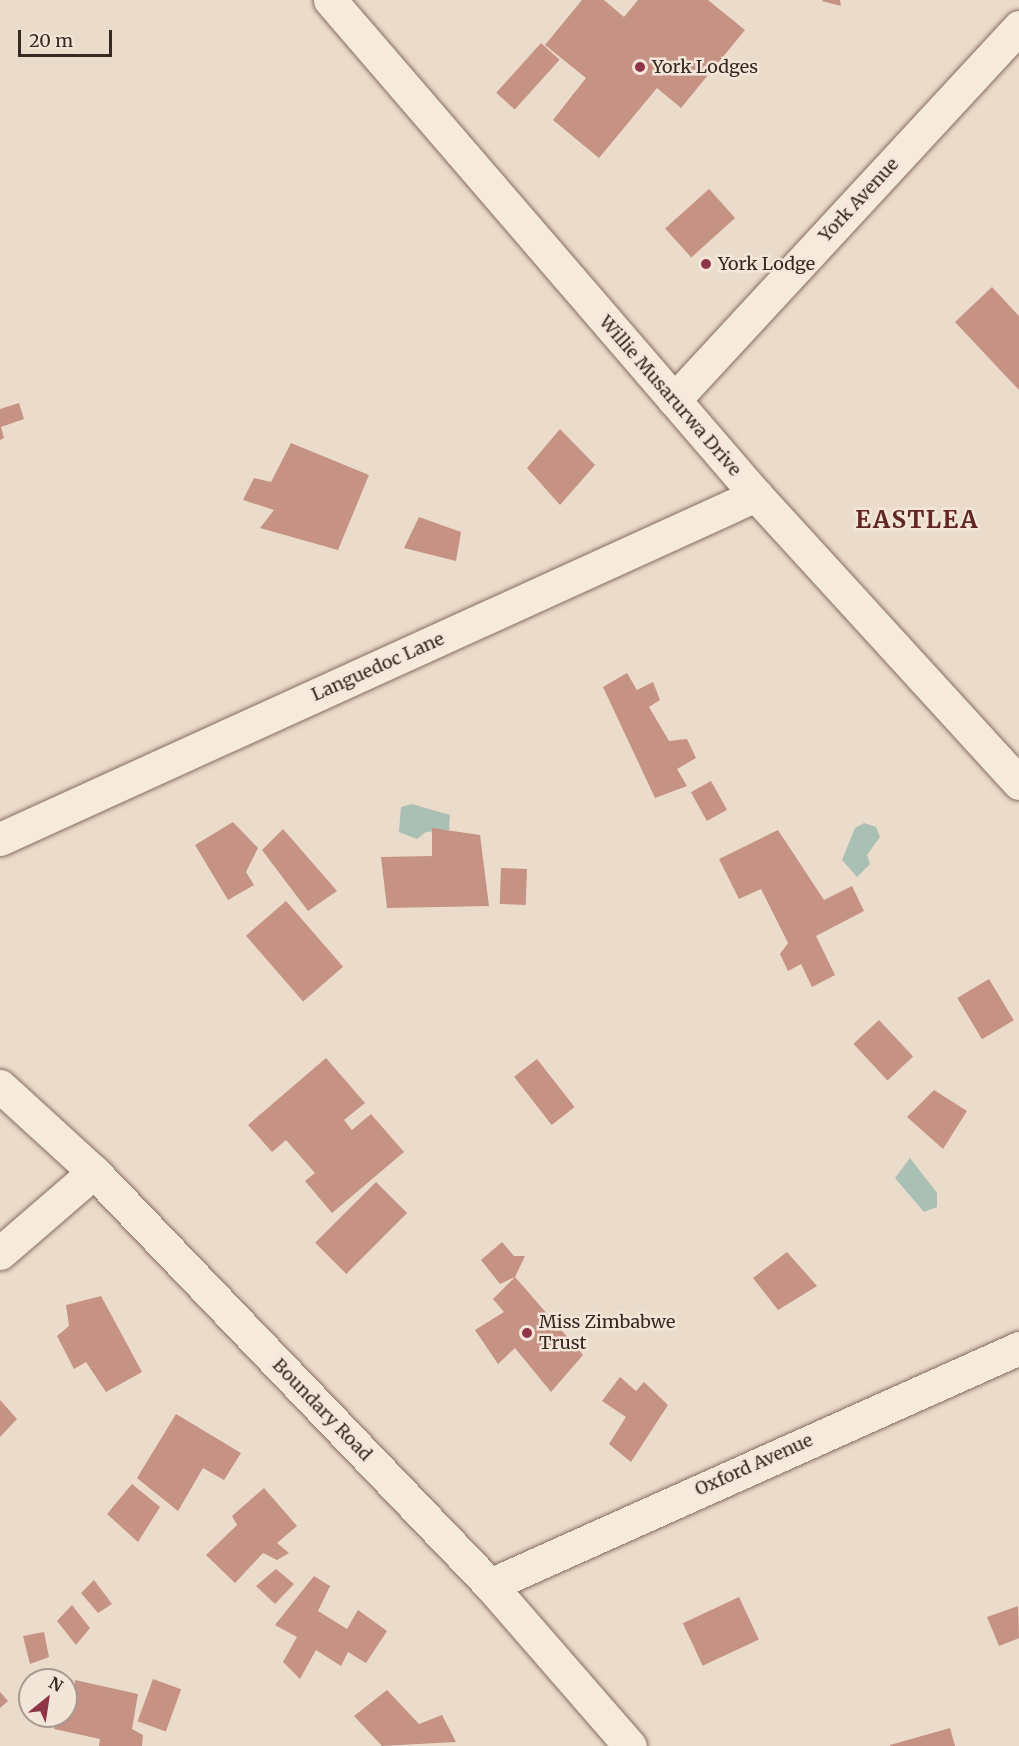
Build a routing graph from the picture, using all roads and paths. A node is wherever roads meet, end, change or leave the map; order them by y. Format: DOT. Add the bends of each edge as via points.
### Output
graph roads {
  1 [pos="330,0"];
  2 [pos="1019,27"];
  3 [pos="674,400"];
  4 [pos="756,495"];
  5 [pos="1019,783"];
  6 [pos="0,839"];
  7 [pos="0,1086"];
  8 [pos="94,1172"];
  9 [pos="0,1252"];
  10 [pos="1019,1348"];
  11 [pos="490,1585"];
  12 [pos="630,1746"];
  1 -- 3 [label="street, Willie Musarurwa Drive"];
  2 -- 3 [label="street, York Avenue"];
  3 -- 4 [label="street, Willie Musarurwa Drive"];
  4 -- 5 [label="street, Willie Musarurwa Drive"];
  4 -- 6 [label="street, Languedoc Lane"];
  7 -- 8 [label="street, Boundary Road"];
  8 -- 9 [label="street"];
  8 -- 11 [label="street, Boundary Road"];
  10 -- 11 [label="street, Oxford Avenue"];
  11 -- 12 [label="street, Boundary Road"];
}
